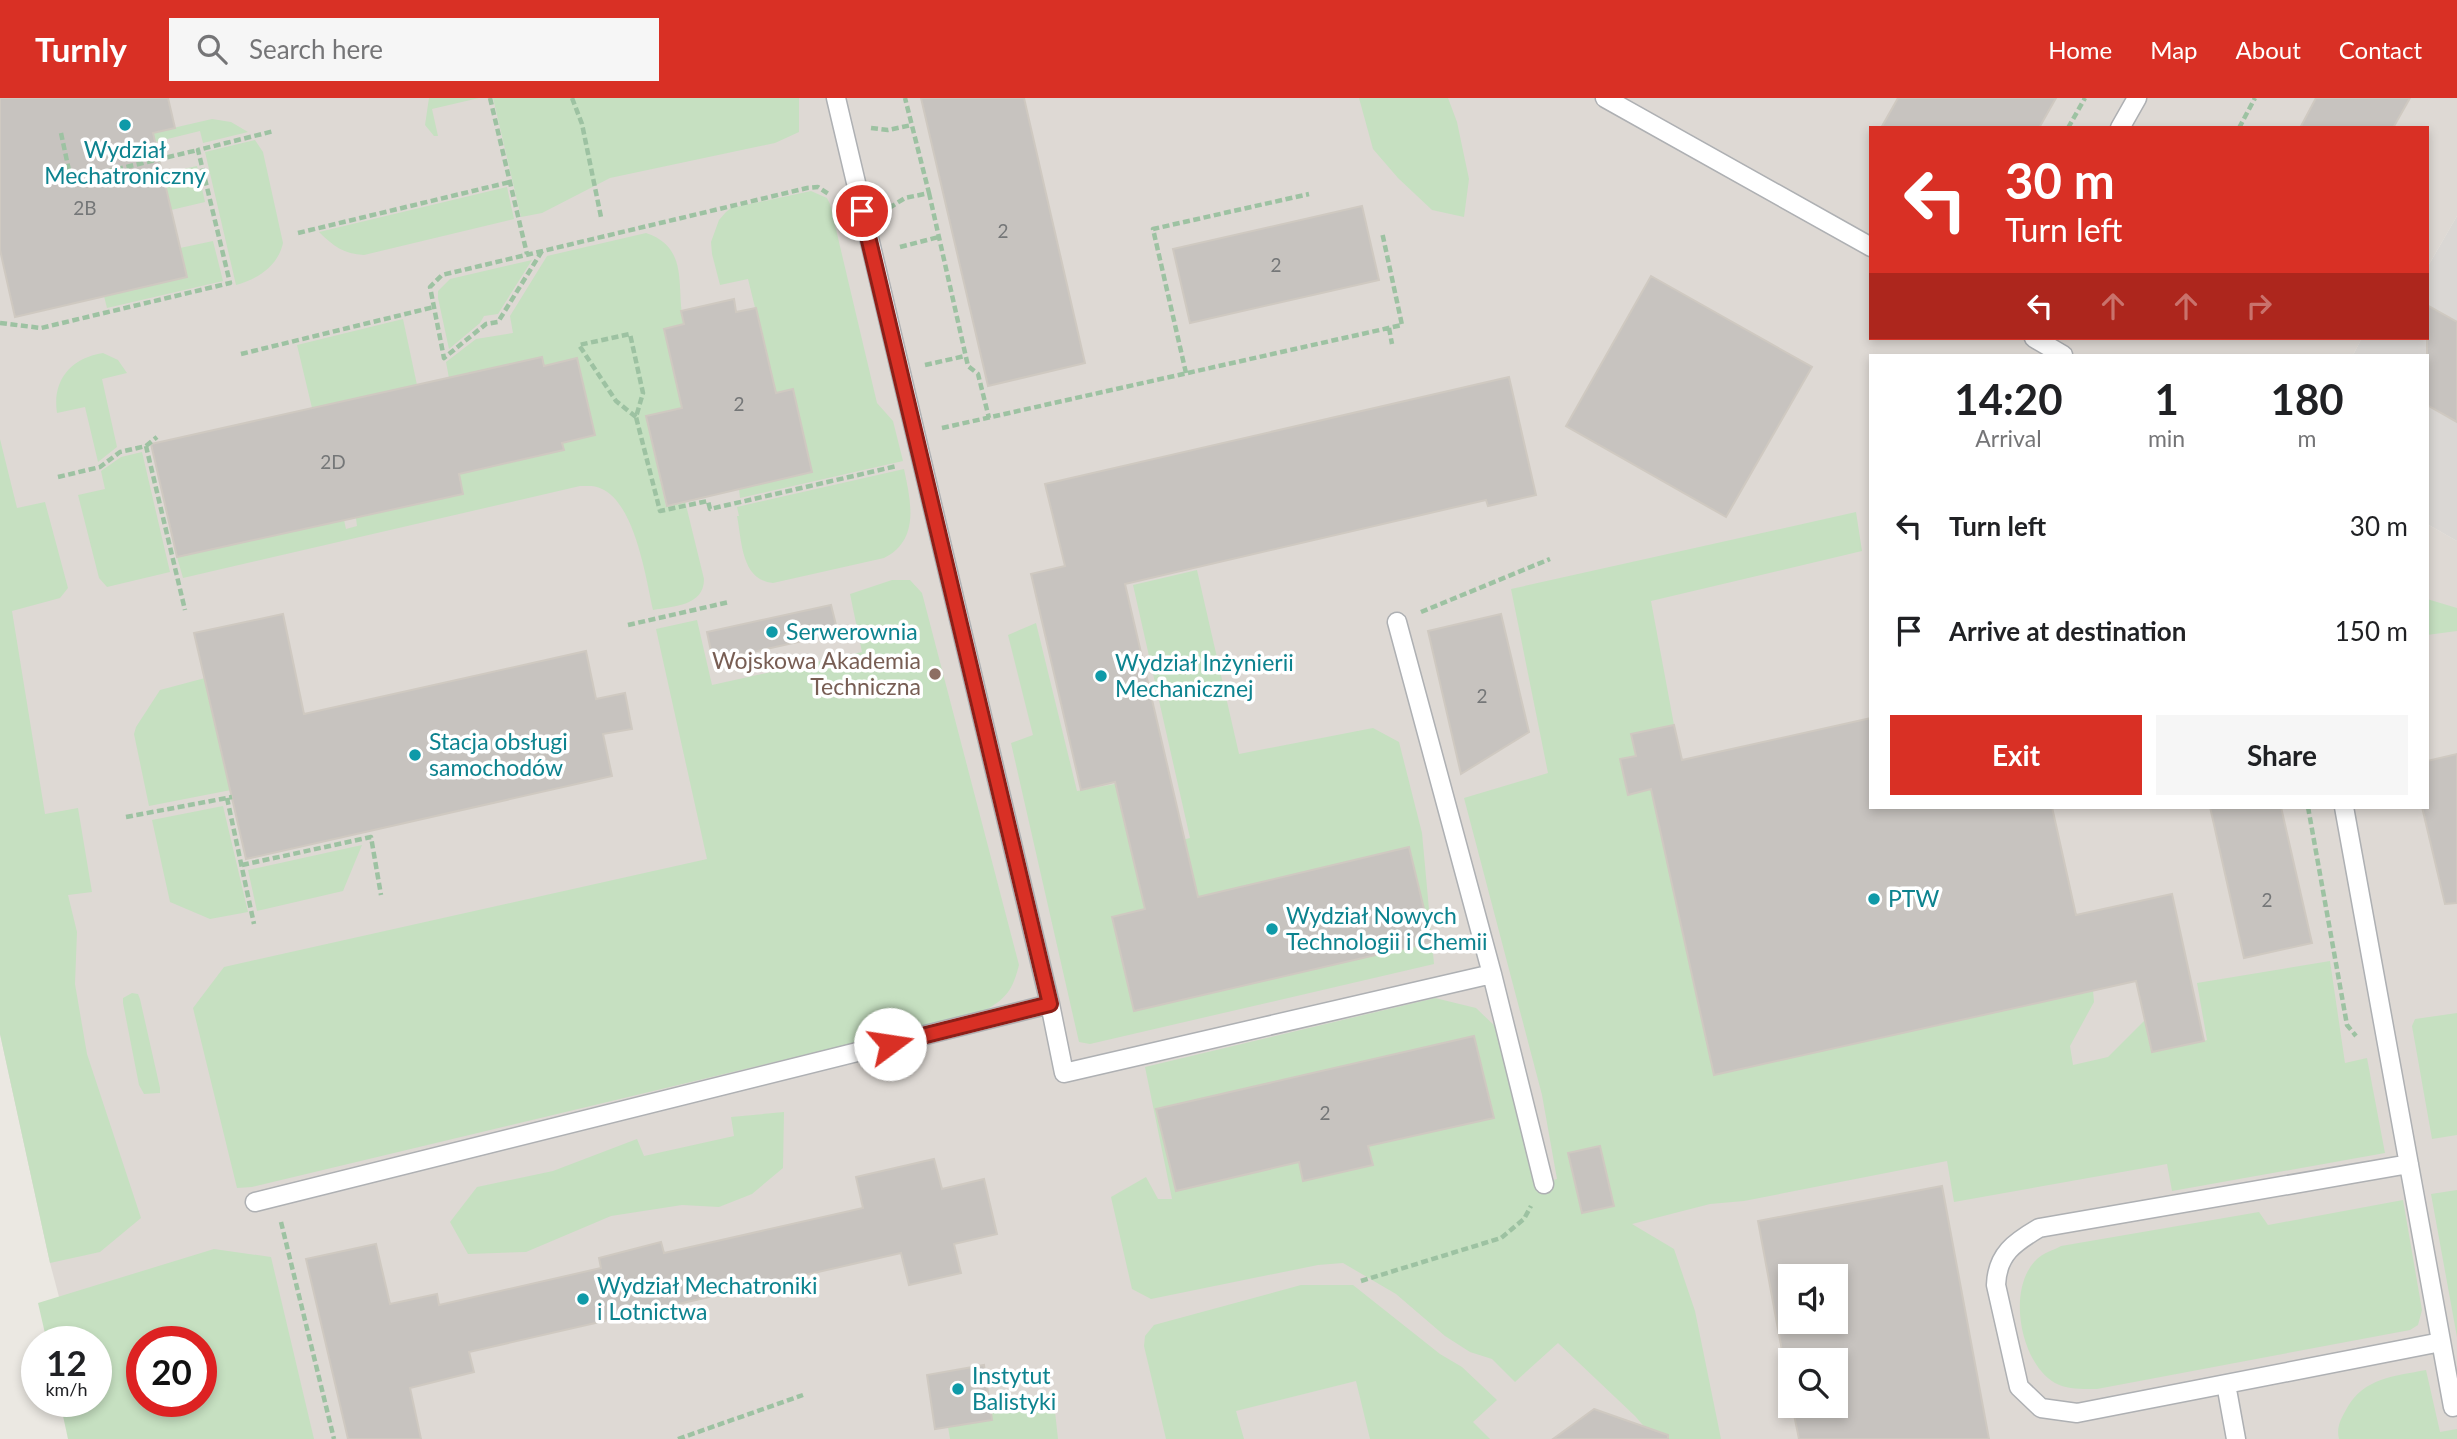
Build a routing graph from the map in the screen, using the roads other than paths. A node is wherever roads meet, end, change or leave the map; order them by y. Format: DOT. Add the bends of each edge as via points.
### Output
graph roads {
  1 [pos="836,98"];
  2 [pos="1605,98"];
  3 [pos="2137,98"];
  4 [pos="2121,126"];
  5 [pos="1869,246"];
  6 [pos="2037,340"];
  7 [pos="2061,354"];
  8 [pos="1397,622"];
  9 [pos="2344,809"];
  10 [pos="1492,974"];
  11 [pos="1050,1004"];
  12 [pos="2409,1164"];
  13 [pos="1544,1184"];
  14 [pos="255,1202"];
  15 [pos="2441,1342"];
  16 [pos="2226,1384"];
  17 [pos="2453,1407"];
  18 [pos="2236,1439"];
  1 -- 11 [label="lane"];
  2 -- 5 [label="lane"];
  3 -- 4 [label="lane"];
  6 -- 7 [label="lane"];
  8 -- 10 [label="lane"];
  9 -- 12 [label="lane"];
  10 -- 11 [label="lane" via="1064,1073"];
  10 -- 13 [label="lane"];
  11 -- 14 [label="lane"];
  12 -- 15 [label="lane"];
  12 -- 16 [label="lane" via="2039,1228 2014,1242 2005,1253 1996,1285 2019,1387 2041,1408 2077,1413"];
  15 -- 16 [label="lane"];
  15 -- 17 [label="lane"];
  16 -- 18 [label="lane"];
}
